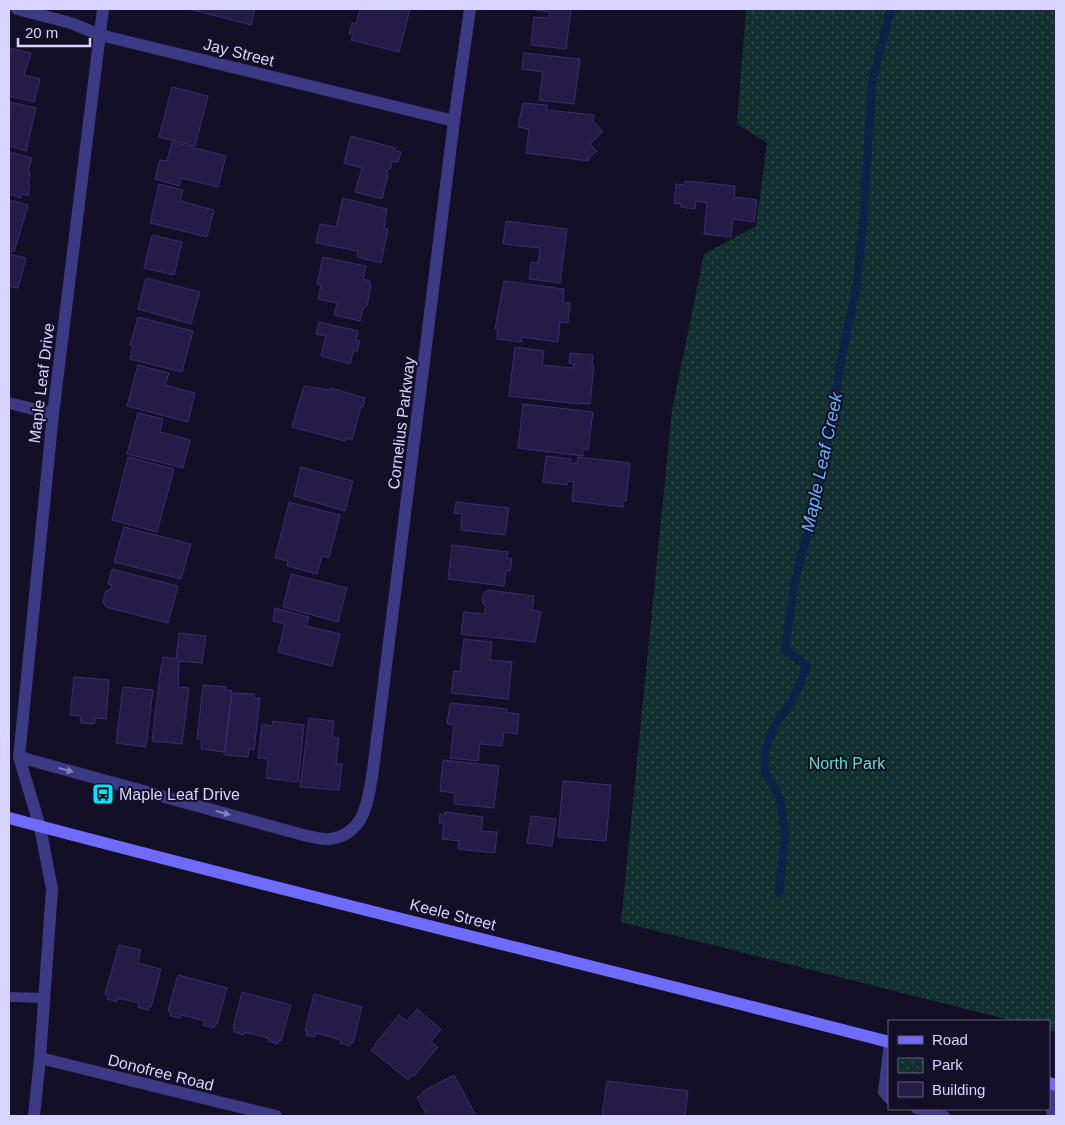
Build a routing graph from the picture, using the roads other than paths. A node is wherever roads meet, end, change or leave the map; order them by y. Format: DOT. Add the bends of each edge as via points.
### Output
graph roads {
  1 [pos="17,9"];
  2 [pos="103,9"];
  3 [pos="470,9"];
  4 [pos="100,35"];
  5 [pos="454,121"];
  6 [pos="9,403"];
  7 [pos="52,414"];
  8 [pos="19,757"];
  9 [pos="9,818"];
  10 [pos="40,826"];
  11 [pos="9,997"];
  12 [pos="44,998"];
  13 [pos="888,1042"];
  14 [pos="888,1050"];
  15 [pos="40,1058"];
  16 [pos="1056,1085"];
  17 [pos="888,1098"];
  18 [pos="920,1110"];
  19 [pos="34,1116"];
  20 [pos="276,1116"];
  21 [pos="945,1116"];
  22 [pos="1052,1116"];
  1 -- 4 [label="street, Jay Street" via="71,23"];
  2 -- 4 [label="street, Maple Leaf Drive"];
  3 -- 5 [label="street, Cornelius Parkway"];
  4 -- 5 [label="street, Jay Street"];
  4 -- 7 [label="street, Maple Leaf Drive"];
  8 -- 5 [label="street, Cornelius Parkway, one-way" via="307,836 329,839 347,833 366,811"];
  6 -- 7 [label="street"];
  7 -- 8 [label="street, Maple Leaf Drive"];
  8 -- 10 [label="street, Maple Leaf Drive"];
  9 -- 10 [label="main road, Keele Street"];
  10 -- 12 [label="street, Maple Leaf Drive" via="52,889"];
  10 -- 13 [label="main road, Keele Street"];
  11 -- 12 [label="lane"];
  12 -- 15 [label="street, Maple Leaf Drive"];
  14 -- 17 [label="lane" via="883,1092"];
  15 -- 19 [label="street, Maple Leaf Drive"];
  15 -- 20 [label="street, Donofree Road"];
  16 -- 22 [label="street"];
  18 -- 21 [label="lane"];
}
